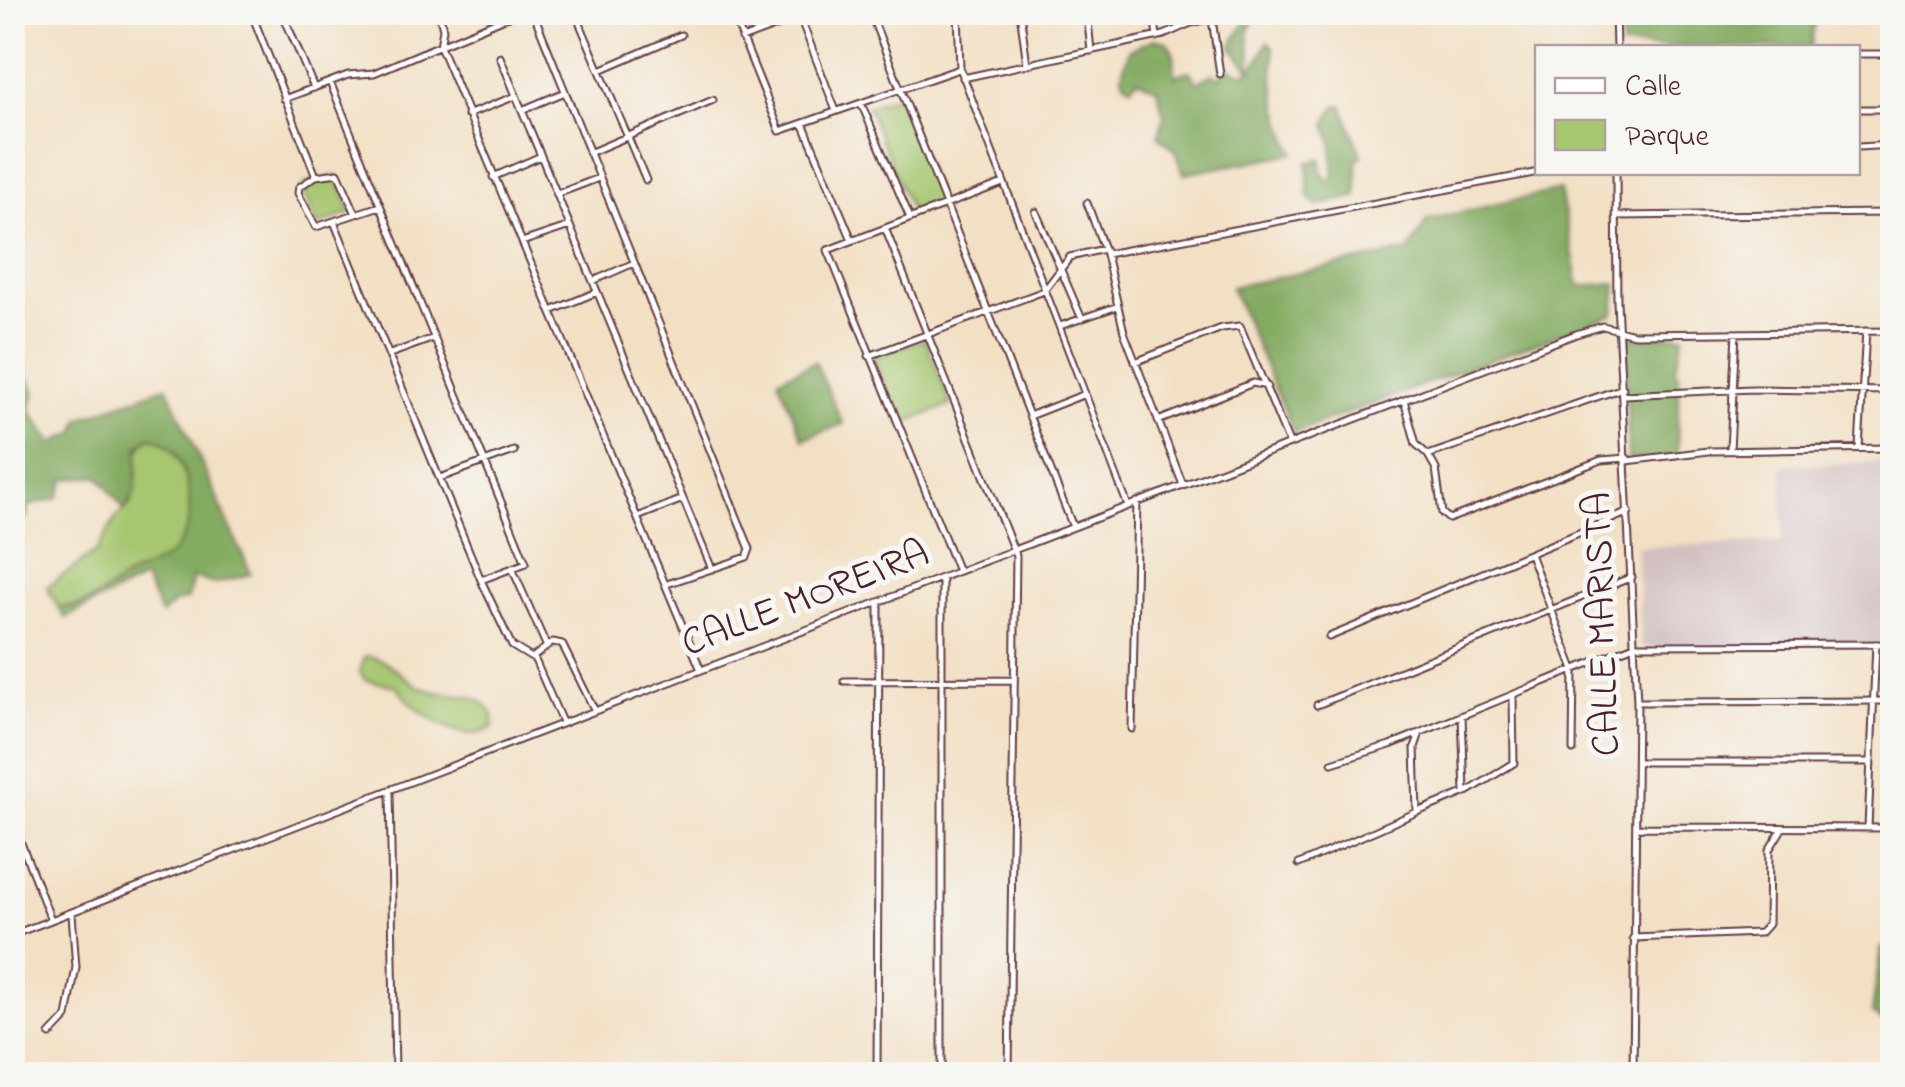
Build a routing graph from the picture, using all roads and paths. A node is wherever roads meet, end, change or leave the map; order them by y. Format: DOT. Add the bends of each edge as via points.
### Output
graph roads {
  1 [pos="251,12"];
  2 [pos="282,12"];
  3 [pos="439,12"];
  4 [pos="519,12"];
  5 [pos="534,12"];
  6 [pos="575,12"];
  7 [pos="732,12"];
  8 [pos="813,12"];
  9 [pos="870,12"];
  10 [pos="958,12"];
  11 [pos="1020,12"];
  12 [pos="1087,12"];
  13 [pos="1154,12"];
  14 [pos="1240,12"];
  15 [pos="1615,12"];
  16 [pos="799,15"];
  17 [pos="1212,18"];
  18 [pos="681,35"];
  19 [pos="1157,37"];
  20 [pos="742,38"];
  21 [pos="1616,45"];
  22 [pos="440,46"];
  23 [pos="1091,51"];
  24 [pos="1860,54"];
  25 [pos="1892,54"];
  26 [pos="500,57"];
  27 [pos="1027,64"];
  28 [pos="960,68"];
  29 [pos="600,70"];
  30 [pos="1220,74"];
  31 [pos="964,78"];
  32 [pos="330,82"];
  33 [pos="314,88"];
  34 [pos="900,89"];
  35 [pos="565,92"];
  36 [pos="516,96"];
  37 [pos="284,98"];
  38 [pos="713,100"];
  39 [pos="861,103"];
  40 [pos="1860,109"];
  41 [pos="1892,109"];
  42 [pos="522,110"];
  43 [pos="836,112"];
  44 [pos="468,115"];
  45 [pos="803,123"];
  46 [pos="628,136"];
  47 [pos="1892,145"];
  48 [pos="1860,147"];
  49 [pos="589,152"];
  50 [pos="541,156"];
  51 [pos="1535,173"];
  52 [pos="1616,175"];
  53 [pos="316,176"];
  54 [pos="493,177"];
  55 [pos="600,178"];
  56 [pos="646,180"];
  57 [pos="1003,183"];
  58 [pos="557,194"];
  59 [pos="1087,203"];
  60 [pos="946,204"];
  61 [pos="380,206"];
  62 [pos="1036,212"];
  63 [pos="1892,213"];
  64 [pos="356,214"];
  65 [pos="1616,216"];
  66 [pos="910,218"];
  67 [pos="335,224"];
  68 [pos="570,226"];
  69 [pos="885,228"];
  70 [pos="852,240"];
  71 [pos="522,242"];
  72 [pos="1105,251"];
  73 [pos="634,264"];
  74 [pos="1061,271"];
  75 [pos="593,281"];
  76 [pos="1044,290"];
  77 [pos="598,292"];
  78 [pos="1118,306"];
  79 [pos="551,311"];
  80 [pos="989,312"];
  81 [pos="1082,318"];
  82 [pos="1060,326"];
  83 [pos="1620,327"];
  84 [pos="1892,331"];
  85 [pos="1866,332"];
  86 [pos="1736,333"];
  87 [pos="926,335"];
  88 [pos="434,338"];
  89 [pos="390,354"];
  90 [pos="870,356"];
  91 [pos="1135,362"];
  92 [pos="1266,386"];
  93 [pos="1734,390"];
  94 [pos="1623,392"];
  95 [pos="1862,392"];
  96 [pos="1892,392"];
  97 [pos="1085,394"];
  98 [pos="1404,400"];
  99 [pos="1029,416"];
  100 [pos="1158,422"];
  101 [pos="1289,443"];
  102 [pos="1859,448"];
  103 [pos="1892,448"];
  104 [pos="514,450"];
  105 [pos="1730,451"];
  106 [pos="1428,455"];
  107 [pos="1627,459"];
  108 [pos="484,461"];
  109 [pos="440,478"];
  110 [pos="1183,484"];
  111 [pos="683,499"];
  112 [pos="1137,502"];
  113 [pos="1128,506"];
  114 [pos="1628,512"];
  115 [pos="639,516"];
  116 [pos="1073,527"];
  117 [pos="1014,550"];
  118 [pos="1530,554"];
  119 [pos="512,568"];
  120 [pos="712,569"];
  121 [pos="958,572"];
  122 [pos="1632,577"];
  123 [pos="942,578"];
  124 [pos="482,580"];
  125 [pos="667,584"];
  126 [pos="879,602"];
  127 [pos="1550,610"];
  128 [pos="1329,636"];
  129 [pos="1876,644"];
  130 [pos="1892,644"];
  131 [pos="546,645"];
  132 [pos="1634,645"];
  133 [pos="532,658"];
  134 [pos="1574,668"];
  135 [pos="701,670"];
  136 [pos="942,680"];
  137 [pos="1014,680"];
  138 [pos="844,681"];
  139 [pos="878,681"];
  140 [pos="1513,696"];
  141 [pos="1873,701"];
  142 [pos="1892,701"];
  143 [pos="1637,702"];
  144 [pos="1316,706"];
  145 [pos="595,710"];
  146 [pos="1462,716"];
  147 [pos="563,723"];
  148 [pos="1132,729"];
  149 [pos="1420,734"];
  150 [pos="1573,750"];
  151 [pos="1637,762"];
  152 [pos="1871,762"];
  153 [pos="1332,763"];
  154 [pos="390,790"];
  155 [pos="1466,792"];
  156 [pos="1418,812"];
  157 [pos="12,820"];
  158 [pos="1636,827"];
  159 [pos="1868,828"];
  160 [pos="1892,828"];
  161 [pos="1782,829"];
  162 [pos="1299,864"];
  163 [pos="72,914"];
  164 [pos="52,920"];
  165 [pos="12,936"];
  166 [pos="1633,938"];
  167 [pos="50,1035"];
  168 [pos="1633,1072"];
  169 [pos="395,1074"];
  170 [pos="877,1074"];
  171 [pos="942,1074"];
  172 [pos="1009,1074"];
  173 [pos="1620,1074"];
  1 -- 37 [label="street"];
  2 -- 33 [label="street"];
  3 -- 22 [label="street"];
  4 -- 22 [label="street"];
  5 -- 35 [label="street"];
  6 -- 29 [label="street"];
  7 -- 20 [label="street"];
  8 -- 16 [label="street"];
  9 -- 34 [label="street"];
  10 -- 28 [label="street"];
  11 -- 27 [label="street"];
  12 -- 23 [label="street"];
  13 -- 19 [label="street"];
  14 -- 17 [label="street"];
  15 -- 21 [label="street"];
  16 -- 20 [label="street"];
  16 -- 43 [label="street"];
  17 -- 19 [label="street"];
  17 -- 30 [label="street"];
  18 -- 29 [label="street"];
  19 -- 23 [label="street"];
  20 -- 45 [label="street" via="780,131"];
  22 -- 32 [label="street" via="374,74"];
  22 -- 44 [label="street"];
  23 -- 27 [label="street"];
  24 -- 25 [label="street"];
  26 -- 36 [label="street"];
  27 -- 31 [label="street"];
  28 -- 31 [label="street"];
  28 -- 34 [label="street"];
  29 -- 46 [label="street"];
  31 -- 57 [label="street"];
  32 -- 33 [label="street"];
  32 -- 61 [label="street"];
  33 -- 37 [label="street"];
  34 -- 39 [label="street"];
  34 -- 60 [label="street"];
  35 -- 42 [label="street"];
  35 -- 49 [label="street"];
  36 -- 42 [label="street"];
  36 -- 44 [label="street"];
  37 -- 53 [label="street"];
  38 -- 46 [label="street"];
  39 -- 43 [label="street"];
  39 -- 66 [label="street"];
  40 -- 41 [label="street"];
  42 -- 50 [label="street"];
  43 -- 45 [label="street"];
  44 -- 54 [label="street"];
  45 -- 70 [label="street"];
  46 -- 49 [label="street"];
  46 -- 56 [label="street"];
  47 -- 48 [label="street"];
  49 -- 55 [label="street"];
  50 -- 54 [label="street"];
  50 -- 58 [label="street"];
  51 -- 72 [label="street"];
  52 -- 65 [label="street, CALLE MARISTA"];
  53 -- 64 [label="street" via="341,176"];
  53 -- 67 [label="street" via="298,194 312,225"];
  54 -- 71 [label="street"];
  55 -- 58 [label="street"];
  55 -- 73 [label="street"];
  57 -- 60 [label="street"];
  57 -- 76 [label="street"];
  58 -- 68 [label="street"];
  59 -- 72 [label="street"];
  60 -- 66 [label="street"];
  60 -- 80 [label="street"];
  61 -- 64 [label="street"];
  61 -- 88 [label="street"];
  62 -- 74 [label="street"];
  63 -- 65 [label="street"];
  64 -- 67 [label="street"];
  65 -- 83 [label="street, CALLE MARISTA"];
  66 -- 69 [label="street"];
  67 -- 89 [label="street"];
  68 -- 71 [label="street"];
  68 -- 75 [label="street"];
  69 -- 70 [label="street"];
  69 -- 87 [label="street"];
  70 -- 90 [label="street" via="828,250"];
  71 -- 79 [label="street"];
  72 -- 74 [label="street" via="1070,258"];
  72 -- 78 [label="street"];
  73 -- 75 [label="street"];
  73 -- 120 [label="street" via="750,549 747,557"];
  74 -- 76 [label="street"];
  74 -- 81 [label="street"];
  75 -- 77 [label="street"];
  76 -- 80 [label="street"];
  76 -- 82 [label="street"];
  77 -- 79 [label="street"];
  77 -- 111 [label="street"];
  78 -- 81 [label="street"];
  78 -- 91 [label="street"];
  79 -- 115 [label="street"];
  80 -- 87 [label="street"];
  80 -- 99 [label="street"];
  81 -- 82 [label="street"];
  82 -- 97 [label="street"];
  83 -- 86 [label="street, CALLE MOREIRA" via="1634,334"];
  83 -- 94 [label="street, CALLE MARISTA"];
  83 -- 98 [label="street, CALLE MOREIRA" via="1576,334"];
  84 -- 85 [label="street, CALLE MOREIRA"];
  85 -- 86 [label="street, CALLE MOREIRA"];
  85 -- 95 [label="street"];
  86 -- 93 [label="street"];
  87 -- 90 [label="street"];
  87 -- 117 [label="street"];
  88 -- 89 [label="street"];
  88 -- 108 [label="street"];
  89 -- 109 [label="street"];
  90 -- 121 [label="street"];
  91 -- 92 [label="street" via="1240,326"];
  91 -- 100 [label="street"];
  92 -- 100 [label="street" via="1254,384"];
  92 -- 101 [label="street"];
  93 -- 94 [label="street"];
  93 -- 95 [label="street"];
  93 -- 105 [label="street"];
  94 -- 106 [label="street"];
  94 -- 107 [label="street, CALLE MARISTA"];
  95 -- 96 [label="street"];
  95 -- 102 [label="street"];
  97 -- 99 [label="street"];
  97 -- 113 [label="street"];
  98 -- 101 [label="street, CALLE MOREIRA"];
  98 -- 106 [label="street" via="1416,444"];
  99 -- 116 [label="street"];
  100 -- 110 [label="street"];
  101 -- 110 [label="street, CALLE MOREIRA"];
  102 -- 103 [label="street"];
  102 -- 105 [label="street"];
  104 -- 108 [label="street"];
  105 -- 107 [label="street"];
  106 -- 107 [label="street" via="1448,518 1602,460"];
  107 -- 114 [label="street, CALLE MARISTA"];
  108 -- 109 [label="street"];
  108 -- 119 [label="street" via="526,563"];
  109 -- 124 [label="street"];
  110 -- 112 [label="street, CALLE MOREIRA"];
  111 -- 115 [label="street"];
  111 -- 120 [label="street"];
  112 -- 113 [label="street, CALLE MOREIRA"];
  112 -- 148 [label="street"];
  113 -- 116 [label="street, CALLE MOREIRA"];
  114 -- 118 [label="street"];
  114 -- 122 [label="street, CALLE MARISTA"];
  115 -- 125 [label="street"];
  116 -- 117 [label="street, CALLE MOREIRA"];
  117 -- 121 [label="street, CALLE MOREIRA"];
  117 -- 137 [label="street"];
  118 -- 127 [label="street"];
  118 -- 128 [label="street"];
  119 -- 124 [label="street"];
  119 -- 131 [label="street"];
  120 -- 125 [label="street"];
  121 -- 123 [label="street, CALLE MOREIRA"];
  122 -- 127 [label="street"];
  122 -- 132 [label="street, CALLE MARISTA"];
  123 -- 126 [label="street, CALLE MOREIRA"];
  123 -- 136 [label="street"];
  124 -- 133 [label="street" via="512,646"];
  125 -- 135 [label="street"];
  126 -- 135 [label="street, CALLE MOREIRA"];
  126 -- 139 [label="street"];
  127 -- 134 [label="street"];
  127 -- 144 [label="street"];
  129 -- 130 [label="street"];
  129 -- 132 [label="street"];
  129 -- 141 [label="street"];
  131 -- 133 [label="street"];
  131 -- 145 [label="street" via="562,644"];
  132 -- 134 [label="street"];
  132 -- 143 [label="street, CALLE MARISTA"];
  133 -- 147 [label="street"];
  134 -- 140 [label="street"];
  134 -- 150 [label="street"];
  135 -- 145 [label="street, CALLE MOREIRA"];
  136 -- 137 [label="street"];
  136 -- 139 [label="street"];
  136 -- 171 [label="street"];
  137 -- 172 [label="street"];
  138 -- 139 [label="street"];
  139 -- 170 [label="street"];
  140 -- 146 [label="street"];
  140 -- 155 [label="street" via="1514,763"];
  141 -- 142 [label="street"];
  141 -- 143 [label="street"];
  141 -- 152 [label="street"];
  143 -- 151 [label="street, CALLE MARISTA"];
  145 -- 147 [label="street, CALLE MOREIRA"];
  146 -- 149 [label="street"];
  146 -- 155 [label="street"];
  147 -- 154 [label="street, CALLE MOREIRA"];
  149 -- 153 [label="street"];
  149 -- 156 [label="street"];
  151 -- 152 [label="street"];
  151 -- 158 [label="street, CALLE MARISTA"];
  152 -- 159 [label="street"];
  154 -- 163 [label="street, CALLE MOREIRA"];
  154 -- 169 [label="street"];
  155 -- 156 [label="street"];
  156 -- 162 [label="street"];
  157 -- 164 [label="street"];
  158 -- 161 [label="street"];
  158 -- 166 [label="street, CALLE MARISTA"];
  159 -- 160 [label="street"];
  159 -- 161 [label="street"];
  161 -- 166 [label="street" via="1769,850 1768,924 1755,934"];
  163 -- 164 [label="street, CALLE MOREIRA"];
  163 -- 167 [label="street" via="76,967 67,1018"];
  164 -- 165 [label="street, CALLE MOREIRA"];
  166 -- 168 [label="street, CALLE MARISTA"];
  168 -- 173 [label="street"];
}
